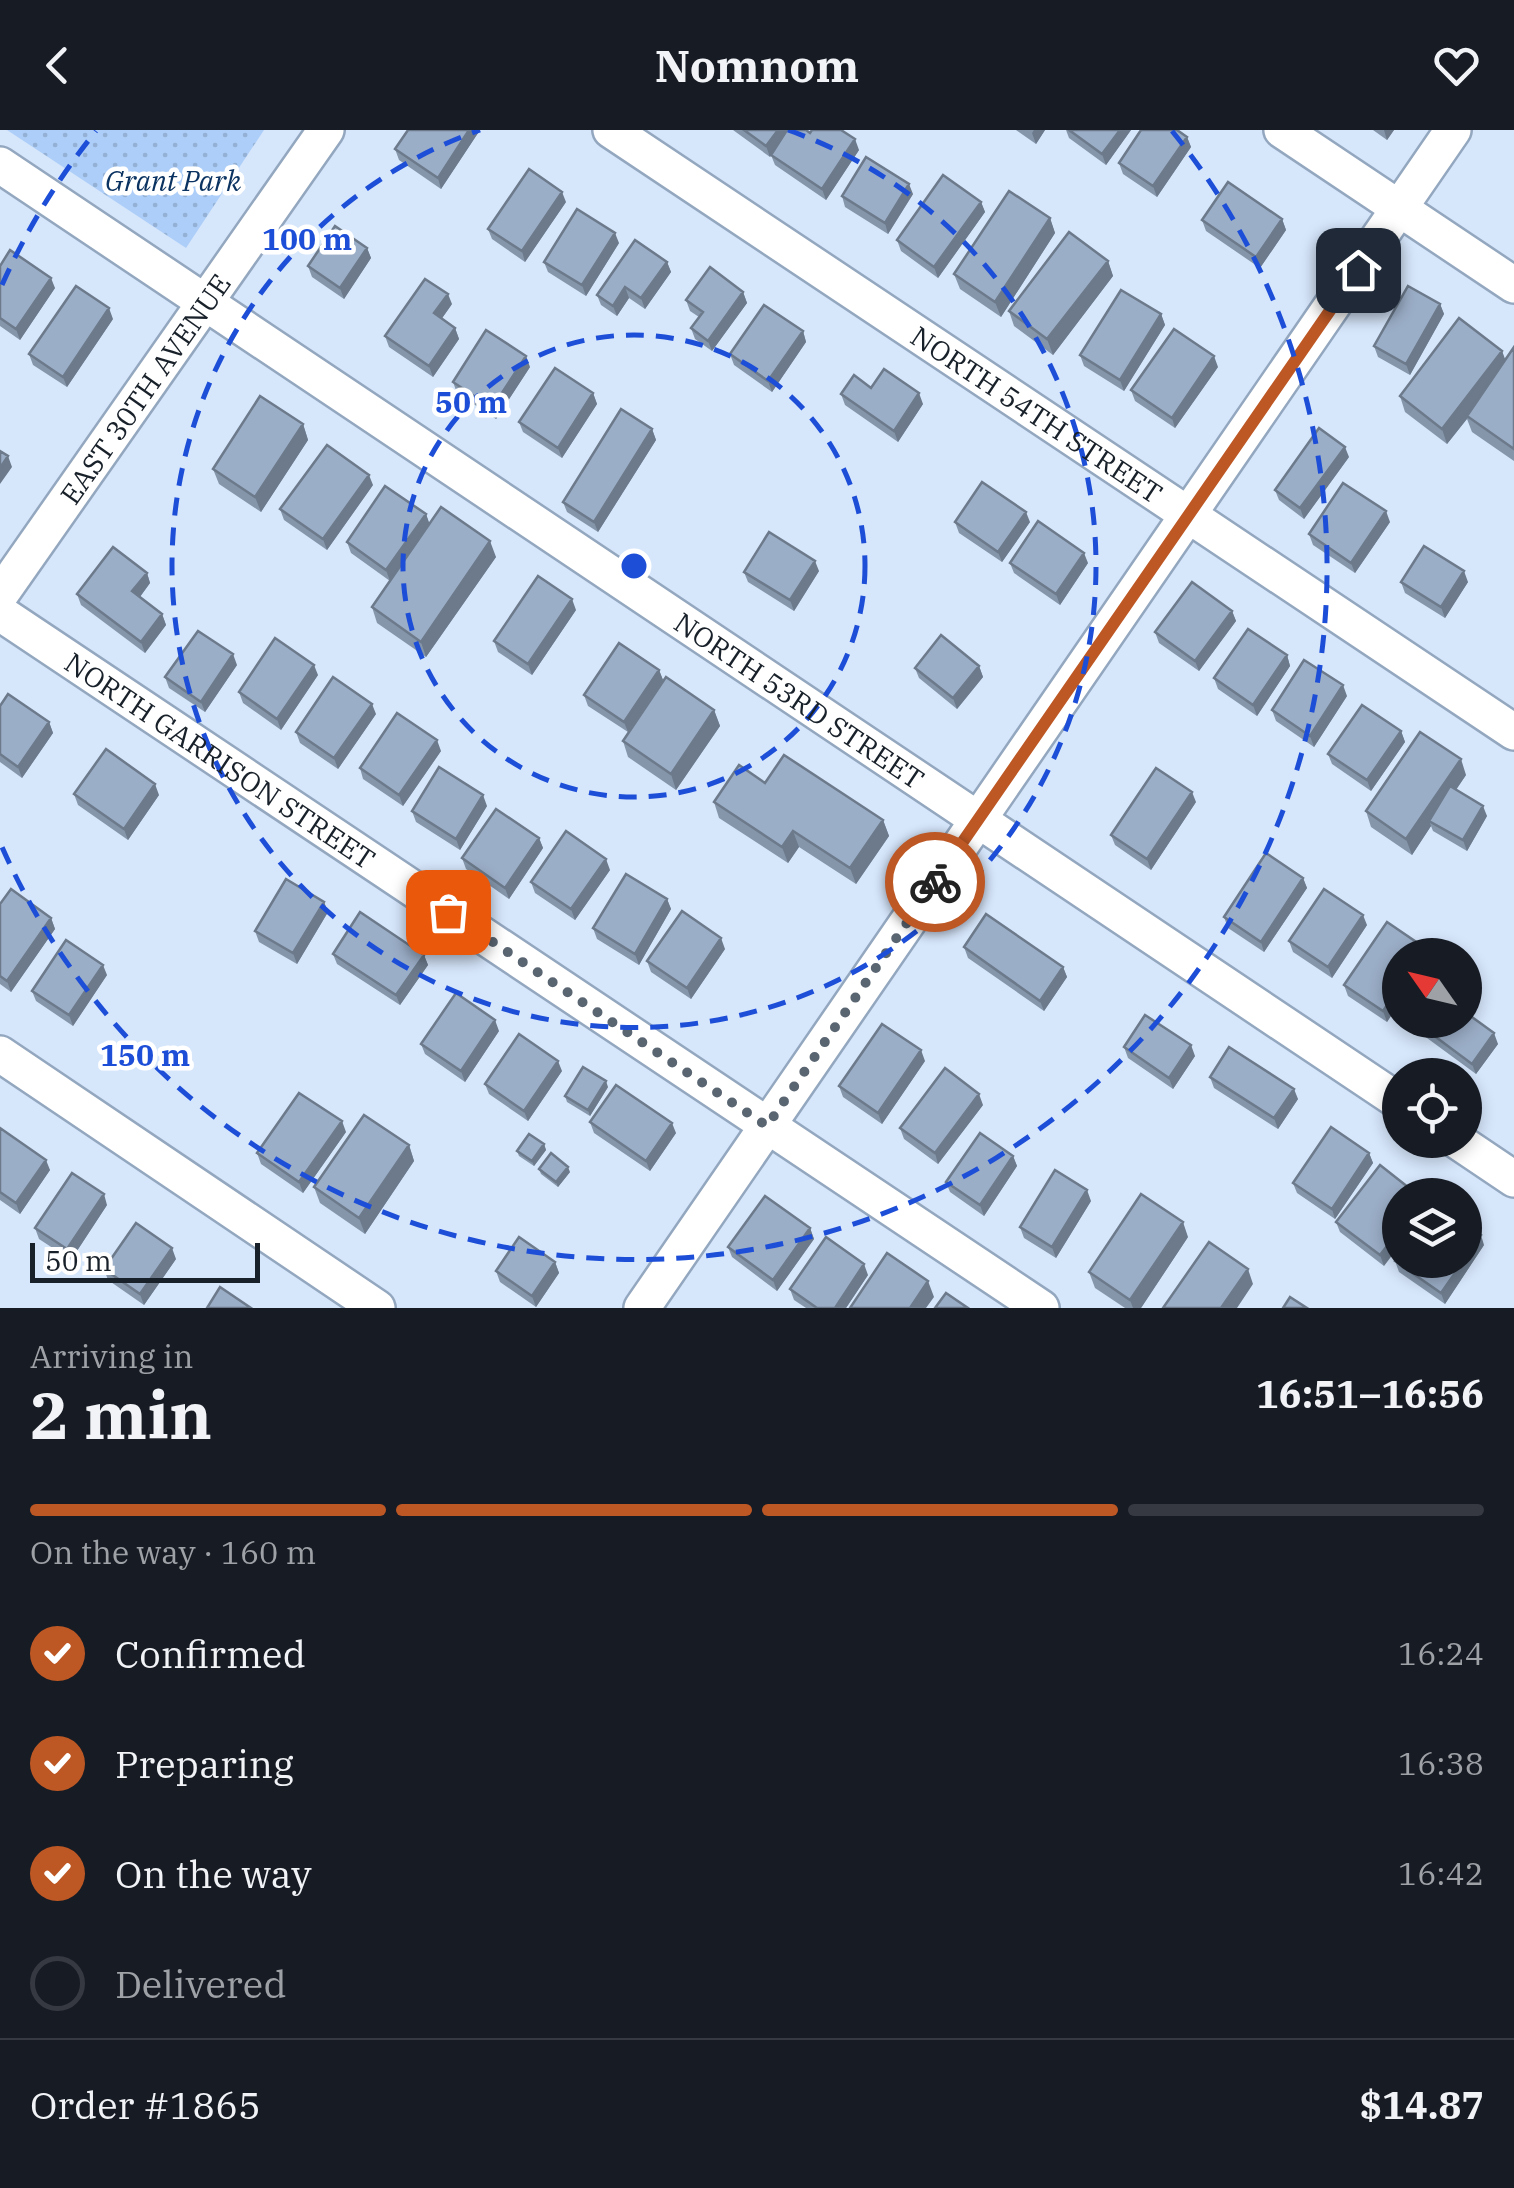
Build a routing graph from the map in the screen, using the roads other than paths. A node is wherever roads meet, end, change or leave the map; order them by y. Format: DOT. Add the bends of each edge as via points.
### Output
graph roads {
  1 [pos="326,130"];
  2 [pos="611,130"];
  3 [pos="1282,130"];
  4 [pos="1453,130"];
  5 [pos="0,165"];
  6 [pos="1400,208"];
  7 [pos="1514,286"];
  8 [pos="202,300"];
  9 [pos="1189,514"];
  10 [pos="0,596"];
  11 [pos="0,613"];
  12 [pos="1514,732"];
  13 [pos="978,819"];
  14 [pos="0,1054"];
  15 [pos="1382,1090"];
  16 [pos="767,1126"];
  17 [pos="1482,1157"];
  18 [pos="1514,1179"];
  19 [pos="376,1308"];
  20 [pos="642,1308"];
  21 [pos="1041,1308"];
  1 -- 8 [label="street, EAST 30TH AVENUE"];
  2 -- 9 [label="street, NORTH 54TH STREET"];
  3 -- 6 [label="street"];
  4 -- 6 [label="street"];
  5 -- 8 [label="street, NORTH 53RD STREET"];
  6 -- 7 [label="street"];
  6 -- 9 [label="street"];
  8 -- 10 [label="street, EAST 30TH AVENUE"];
  8 -- 13 [label="street, NORTH 53RD STREET"];
  9 -- 12 [label="street, NORTH 54TH STREET"];
  9 -- 13 [label="street"];
  11 -- 16 [label="street, NORTH GARRISON STREET"];
  13 -- 15 [label="street, NORTH 53RD STREET"];
  13 -- 16 [label="street"];
  14 -- 19 [label="street"];
  16 -- 20 [label="street"];
  16 -- 21 [label="street, NORTH GARRISON STREET"];
  17 -- 18 [label="street"];
}
